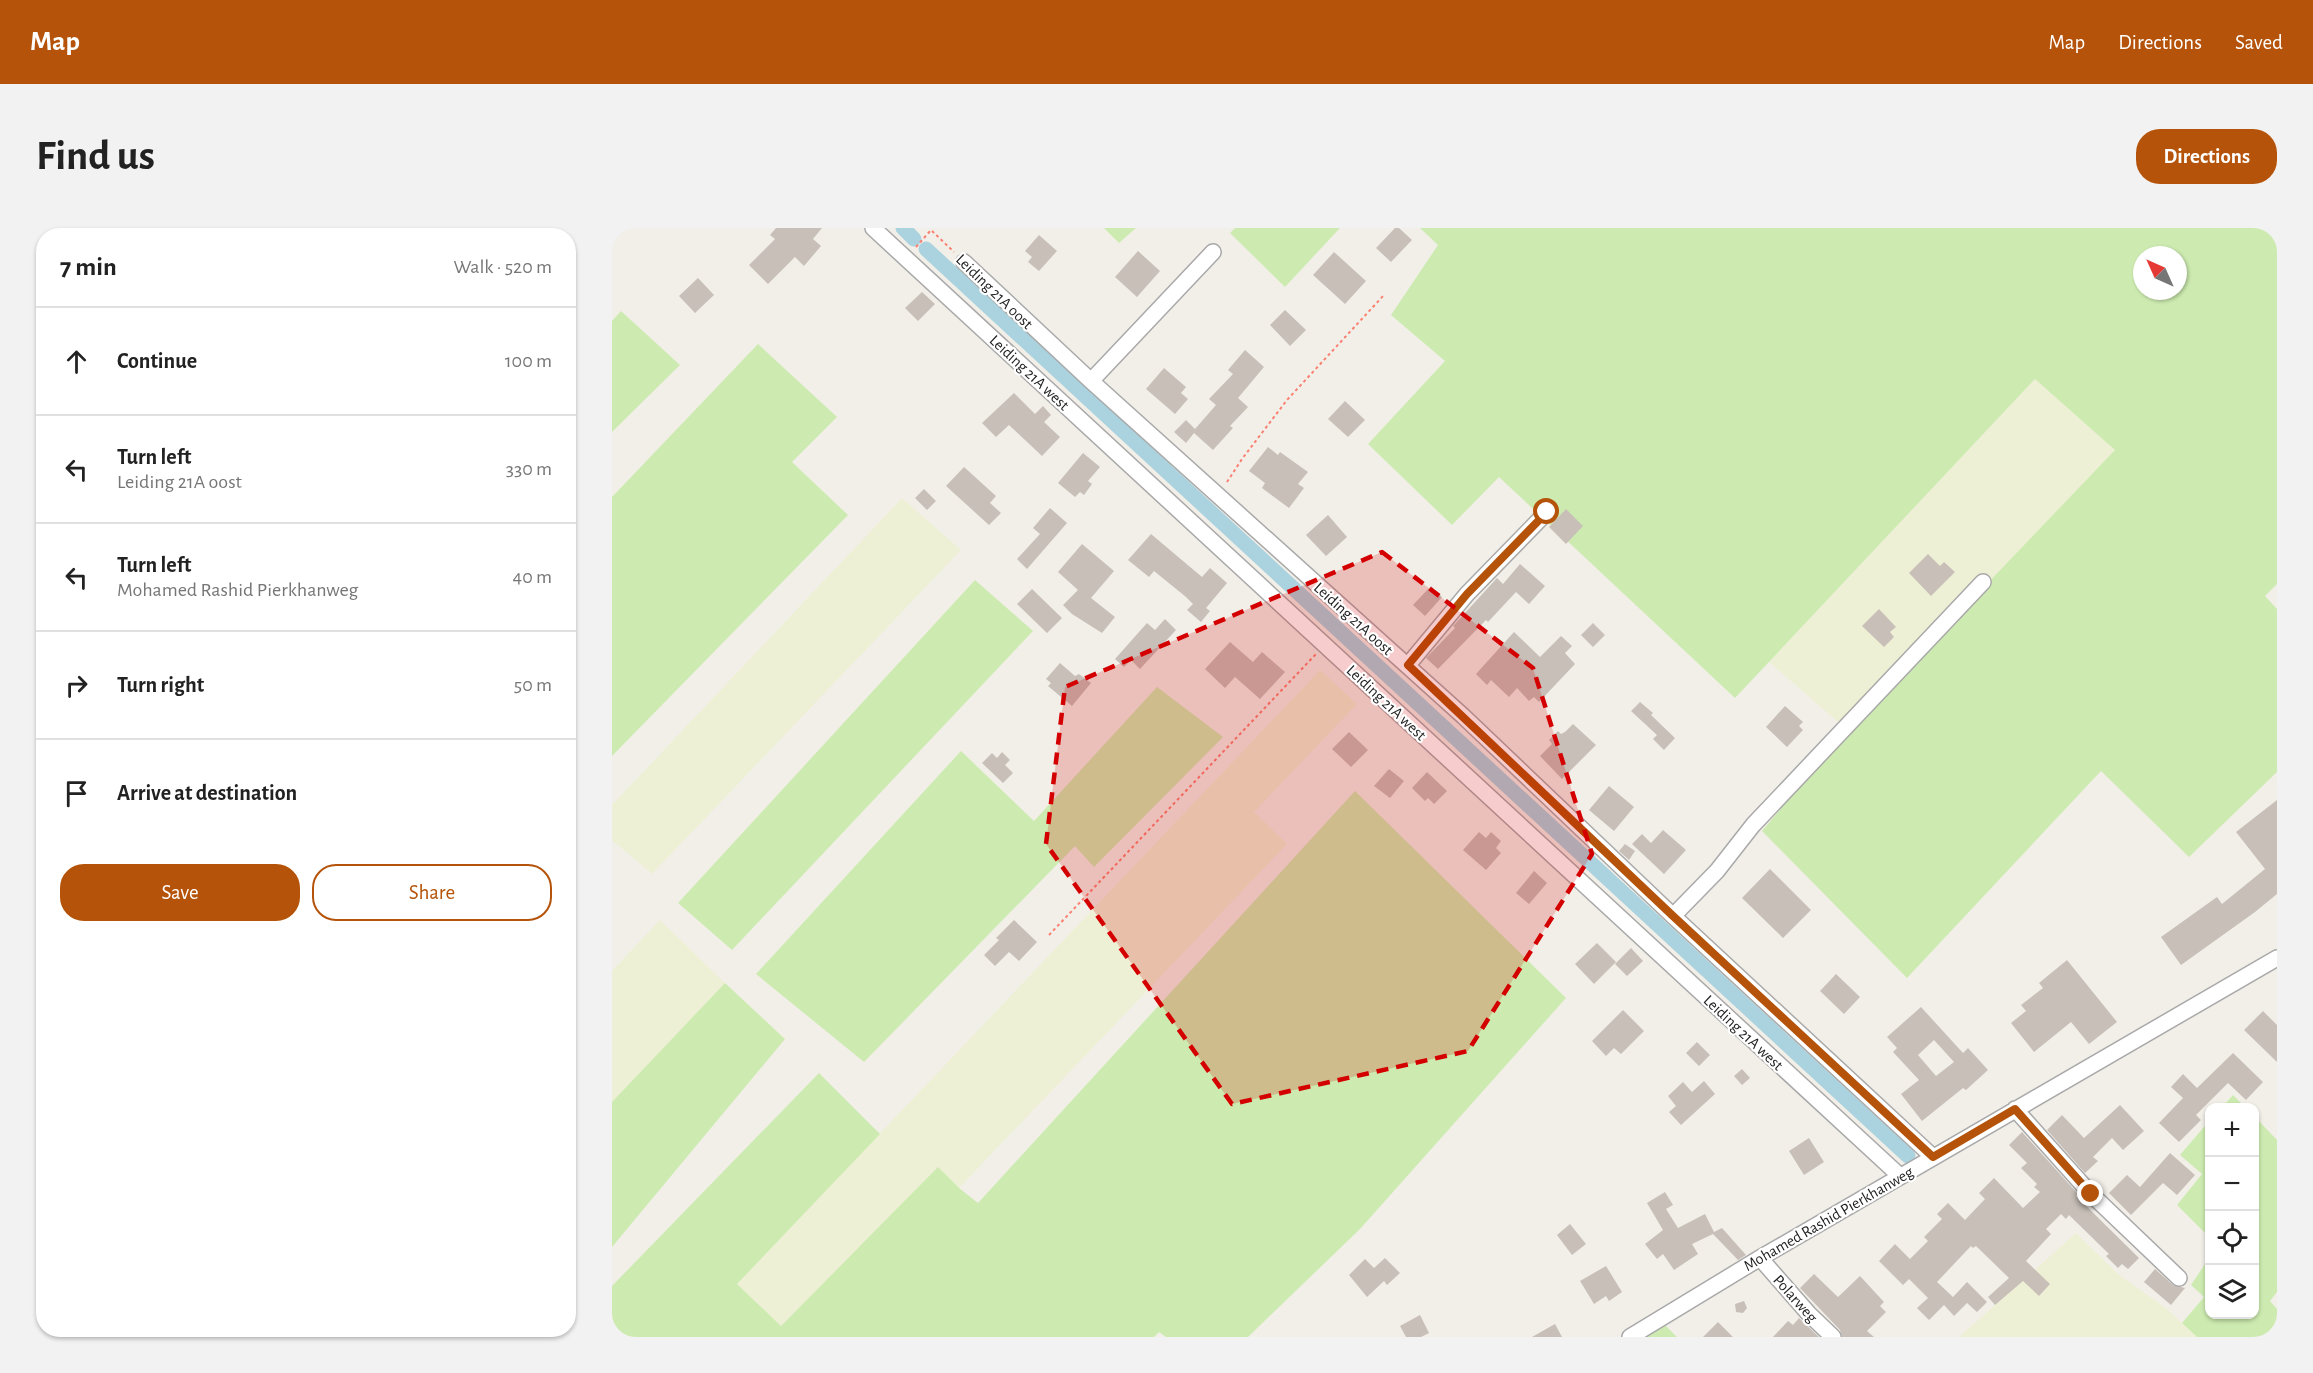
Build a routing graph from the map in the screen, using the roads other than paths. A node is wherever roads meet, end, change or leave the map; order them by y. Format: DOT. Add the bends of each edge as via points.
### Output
graph roads {
  1 [pos="873,228"];
  2 [pos="1213,252"];
  3 [pos="964,262"];
  4 [pos="1091,381"];
  5 [pos="1547,512"];
  6 [pos="1983,582"];
  7 [pos="1408,665"];
  8 [pos="1673,916"];
  9 [pos="2277,958"];
  10 [pos="2015,1109"];
  11 [pos="1933,1157"];
  12 [pos="1900,1176"];
  13 [pos="1760,1258"];
  14 [pos="2179,1278"];
  15 [pos="1630,1337"];
  16 [pos="1833,1337"];
  1 -- 12 [label="street, Leiding 21A west"];
  2 -- 4 [label="street"];
  3 -- 4 [label="street, Leiding 21A oost"];
  4 -- 7 [label="street, Leiding 21A oost"];
  5 -- 7 [label="street" via="1467,594"];
  6 -- 8 [label="street" via="1753,825 1718,871"];
  7 -- 8 [label="street, Leiding 21A oost"];
  8 -- 11 [label="street, Leiding 21A oost"];
  9 -- 10 [label="street, Mohamed Rashid Pierkhanweg"];
  10 -- 11 [label="street, Mohamed Rashid Pierkhanweg"];
  10 -- 14 [label="street" via="2091,1194"];
  11 -- 12 [label="street, Mohamed Rashid Pierkhanweg"];
  12 -- 13 [label="street, Mohamed Rashid Pierkhanweg"];
  13 -- 15 [label="street, Mohamed Rashid Pierkhanweg"];
  13 -- 16 [label="street, Polarweg"];
}
